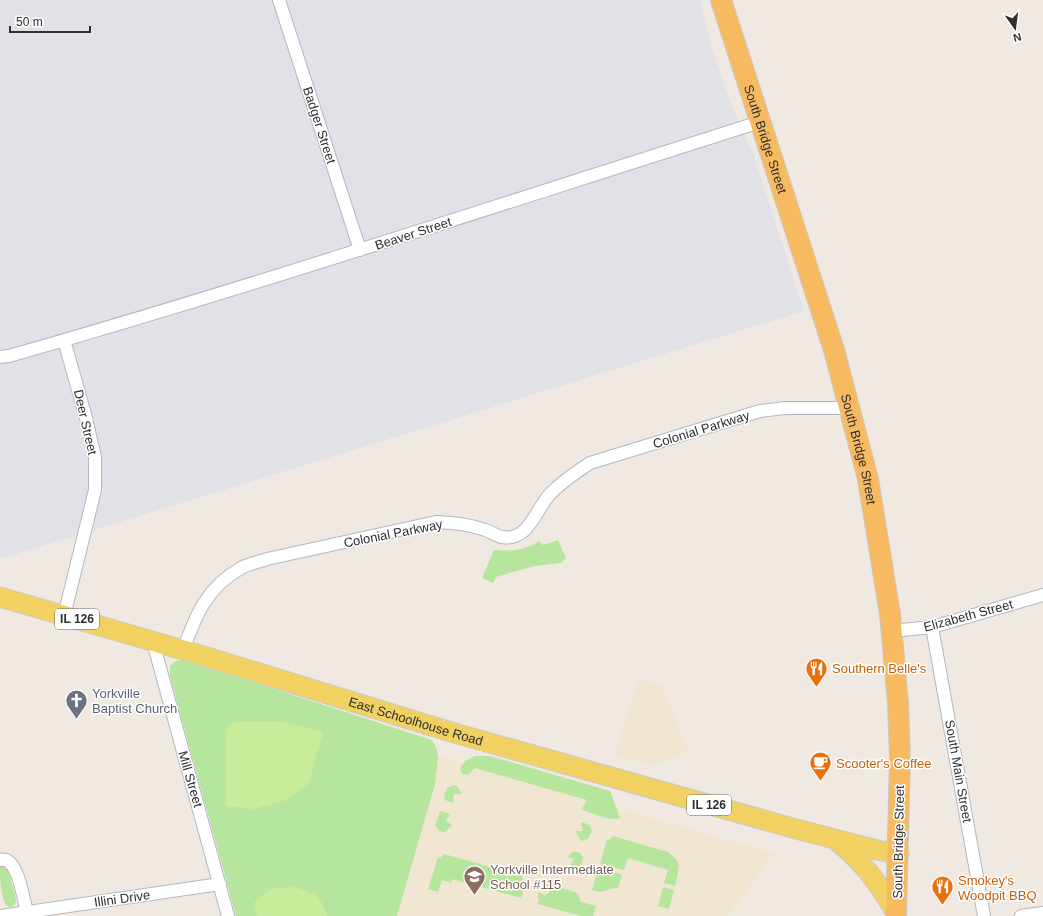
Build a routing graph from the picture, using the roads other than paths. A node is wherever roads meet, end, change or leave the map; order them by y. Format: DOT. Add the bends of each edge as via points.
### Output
graph roads {
  1 [pos="279,0"];
  2 [pos="721,0"];
  3 [pos="760,122"];
  4 [pos="360,250"];
  5 [pos="64,340"];
  6 [pos="0,357"];
  7 [pos="850,408"];
  8 [pos="1043,594"];
  9 [pos="0,597"];
  10 [pos="64,616"];
  11 [pos="932,627"];
  12 [pos="892,631"];
  13 [pos="153,642"];
  14 [pos="183,650"];
  15 [pos="834,838"];
  16 [pos="899,854"];
  17 [pos="0,860"];
  18 [pos="220,884"];
  19 [pos="27,912"];
  20 [pos="1043,913"];
  21 [pos="896,914"];
  22 [pos="0,916"];
  23 [pos="228,916"];
  24 [pos="984,916"];
  25 [pos="1021,916"];
  1 -- 4 [label="street, Badger Street"];
  2 -- 3 [label="highway, South Bridge Street"];
  3 -- 4 [label="street, Beaver Street"];
  3 -- 7 [label="highway, South Bridge Street" via="834,350"];
  4 -- 5 [label="street, Beaver Street"];
  5 -- 6 [label="street"];
  5 -- 10 [label="street, Deer Street" via="95,457 95,490"];
  7 -- 12 [label="highway, South Bridge Street" via="877,528"];
  7 -- 14 [label="street, Colonial Parkway" via="785,408 760,411 590,463 569,476 550,494 524,531 514,536 502,537 464,524 436,522 267,559 241,568 214,590 201,605"];
  8 -- 11 [label="street, Elizabeth Street"];
  9 -- 10 [label="main road, East Schoolhouse Road / IL 126"];
  10 -- 13 [label="main road, East Schoolhouse Road / IL 126"];
  11 -- 12 [label="street, Elizabeth Street"];
  11 -- 24 [label="street, South Main Street"];
  12 -- 16 [label="highway, South Bridge Street" via="900,750"];
  13 -- 14 [label="main road, East Schoolhouse Road"];
  13 -- 18 [label="street, Mill Street"];
  14 -- 15 [label="main road, East Schoolhouse Road / IL 126" via="451,732"];
  15 -- 16 [label="main road, East Schoolhouse Road"];
  15 -- 21 [label="main road, East Schoolhouse Road" via="858,858"];
  16 -- 21 [label="highway, South Bridge Street"];
  17 -- 19 [label="street" via="10,862 16,869"];
  18 -- 19 [label="street, Illini Drive"];
  18 -- 23 [label="street, Mill Street"];
  19 -- 22 [label="street, Illini Drive"];
  20 -- 25 [label="street"];
}
